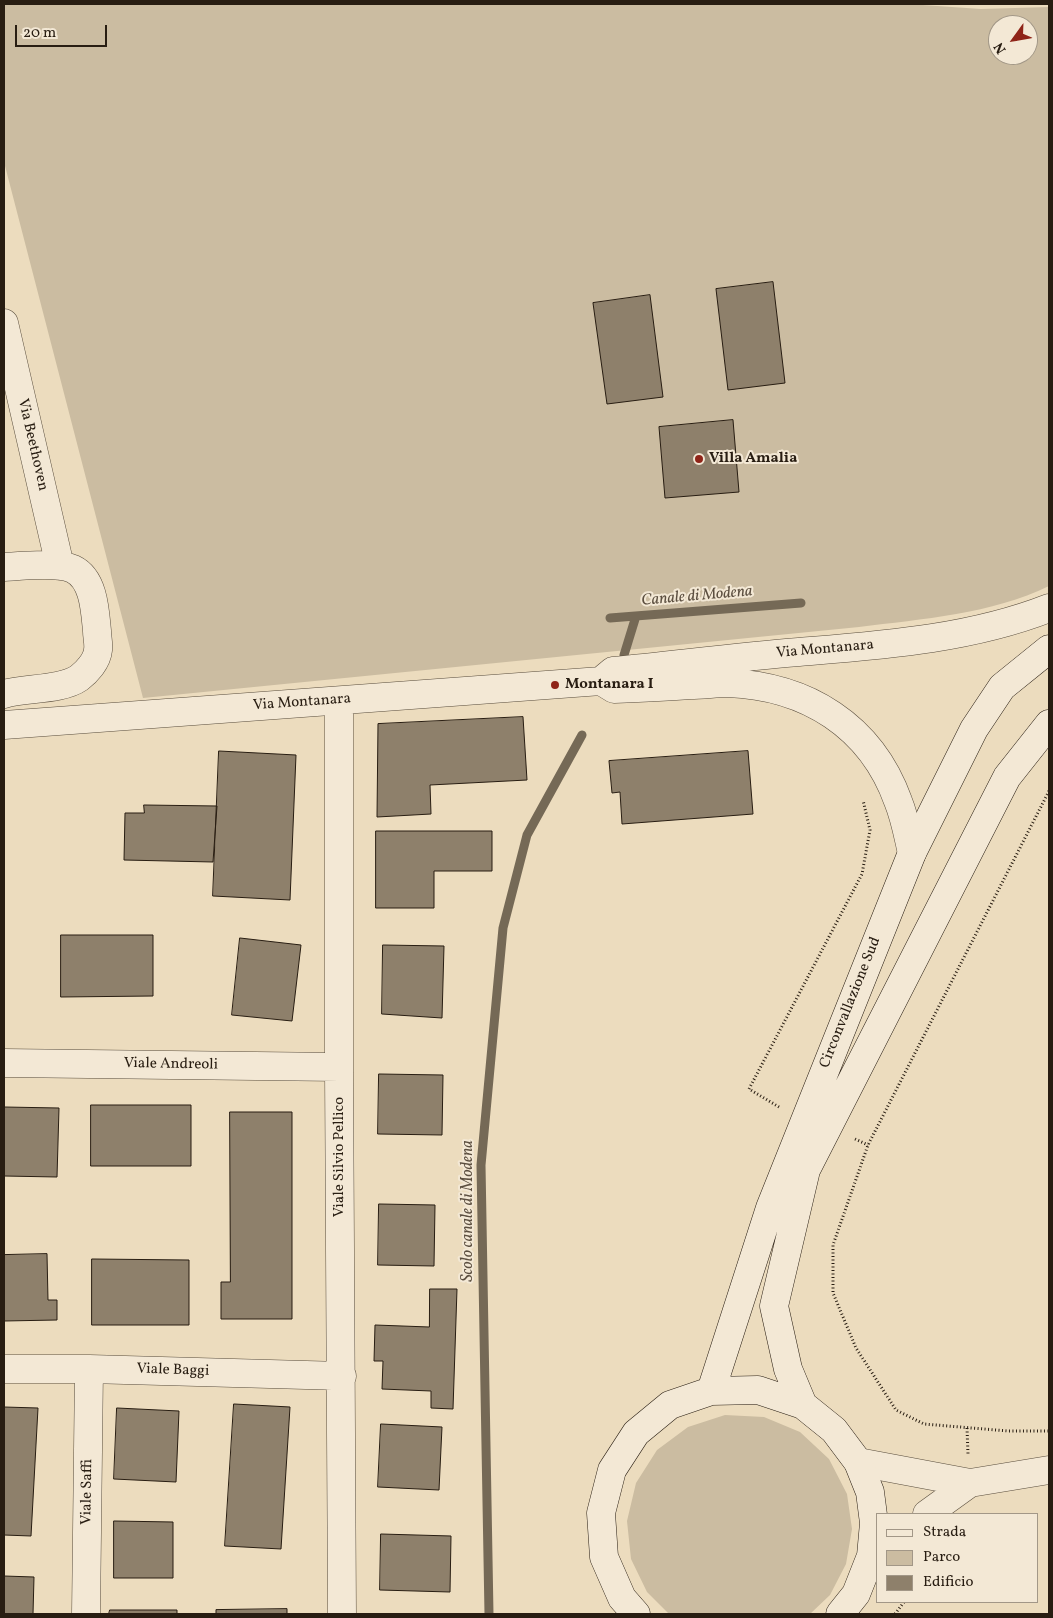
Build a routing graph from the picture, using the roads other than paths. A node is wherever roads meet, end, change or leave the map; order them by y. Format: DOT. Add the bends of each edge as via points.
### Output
graph roads {
  1 [pos="4,324"];
  2 [pos="4,566"];
  3 [pos="60,566"];
  4 [pos="1049,608"];
  5 [pos="1049,649"];
  6 [pos="601,681"];
  7 [pos="4,694"];
  8 [pos="340,700"];
  9 [pos="1049,724"];
  10 [pos="4,725"];
  11 [pos="912,853"];
  12 [pos="4,1063"];
  13 [pos="339,1067"];
  14 [pos="4,1368"];
  15 [pos="89,1369"];
  16 [pos="342,1376"];
  17 [pos="711,1391"];
  18 [pos="803,1405"];
  19 [pos="858,1462"];
  20 [pos="1049,1470"];
  21 [pos="970,1483"];
  22 [pos="928,1513"];
  23 [pos="874,1553"];
  24 [pos="86,1614"];
  25 [pos="342,1614"];
  26 [pos="636,1614"];
  27 [pos="840,1614"];
  1 -- 3 [label="street, Via Beethoven"];
  2 -- 3 [label="street"];
  3 -- 7 [label="street" via="74,570 85,581 91,594 98,650 94,662 77,679 66,684"];
  4 -- 6 [label="street, Via Montanara" via="1019,620 950,635 877,646 613,671"];
  5 -- 11 [label="street, Circonvallazione Sud" via="997,694 974,729"];
  6 -- 8 [label="street, Via Montanara"];
  6 -- 11 [label="street, Via Montanara" via="614,689 728,683 764,687 822,707 856,735 882,768 898,800"];
  8 -- 10 [label="street, Via Montanara"];
  8 -- 13 [label="street, Viale Silvio Pellico"];
  9 -- 18 [label="street, Circonvallazione Sud" via="1007,777 806,1170 774,1306 788,1368"];
  11 -- 17 [label="street, Circonvallazione Sud" via="770,1208"];
  12 -- 13 [label="street, Viale Andreoli"];
  13 -- 16 [label="street, Viale Silvio Pellico"];
  14 -- 15 [label="street, Viale Baggi"];
  15 -- 16 [label="street, Viale Baggi"];
  15 -- 24 [label="street, Viale Saffi"];
  16 -- 25 [label="street, Viale Silvio Pellico"];
  17 -- 18 [label="street" via="758,1390"];
  17 -- 26 [label="street" via="670,1406 649,1422 636,1433 612,1470 601,1513 604,1557 622,1598"];
  18 -- 19 [label="street" via="834,1430"];
  19 -- 21 [label="street"];
  19 -- 23 [label="street" via="870,1492"];
  20 -- 21 [label="street"];
  21 -- 22 [label="street"];
  23 -- 27 [label="street" via="856,1594"];
}
